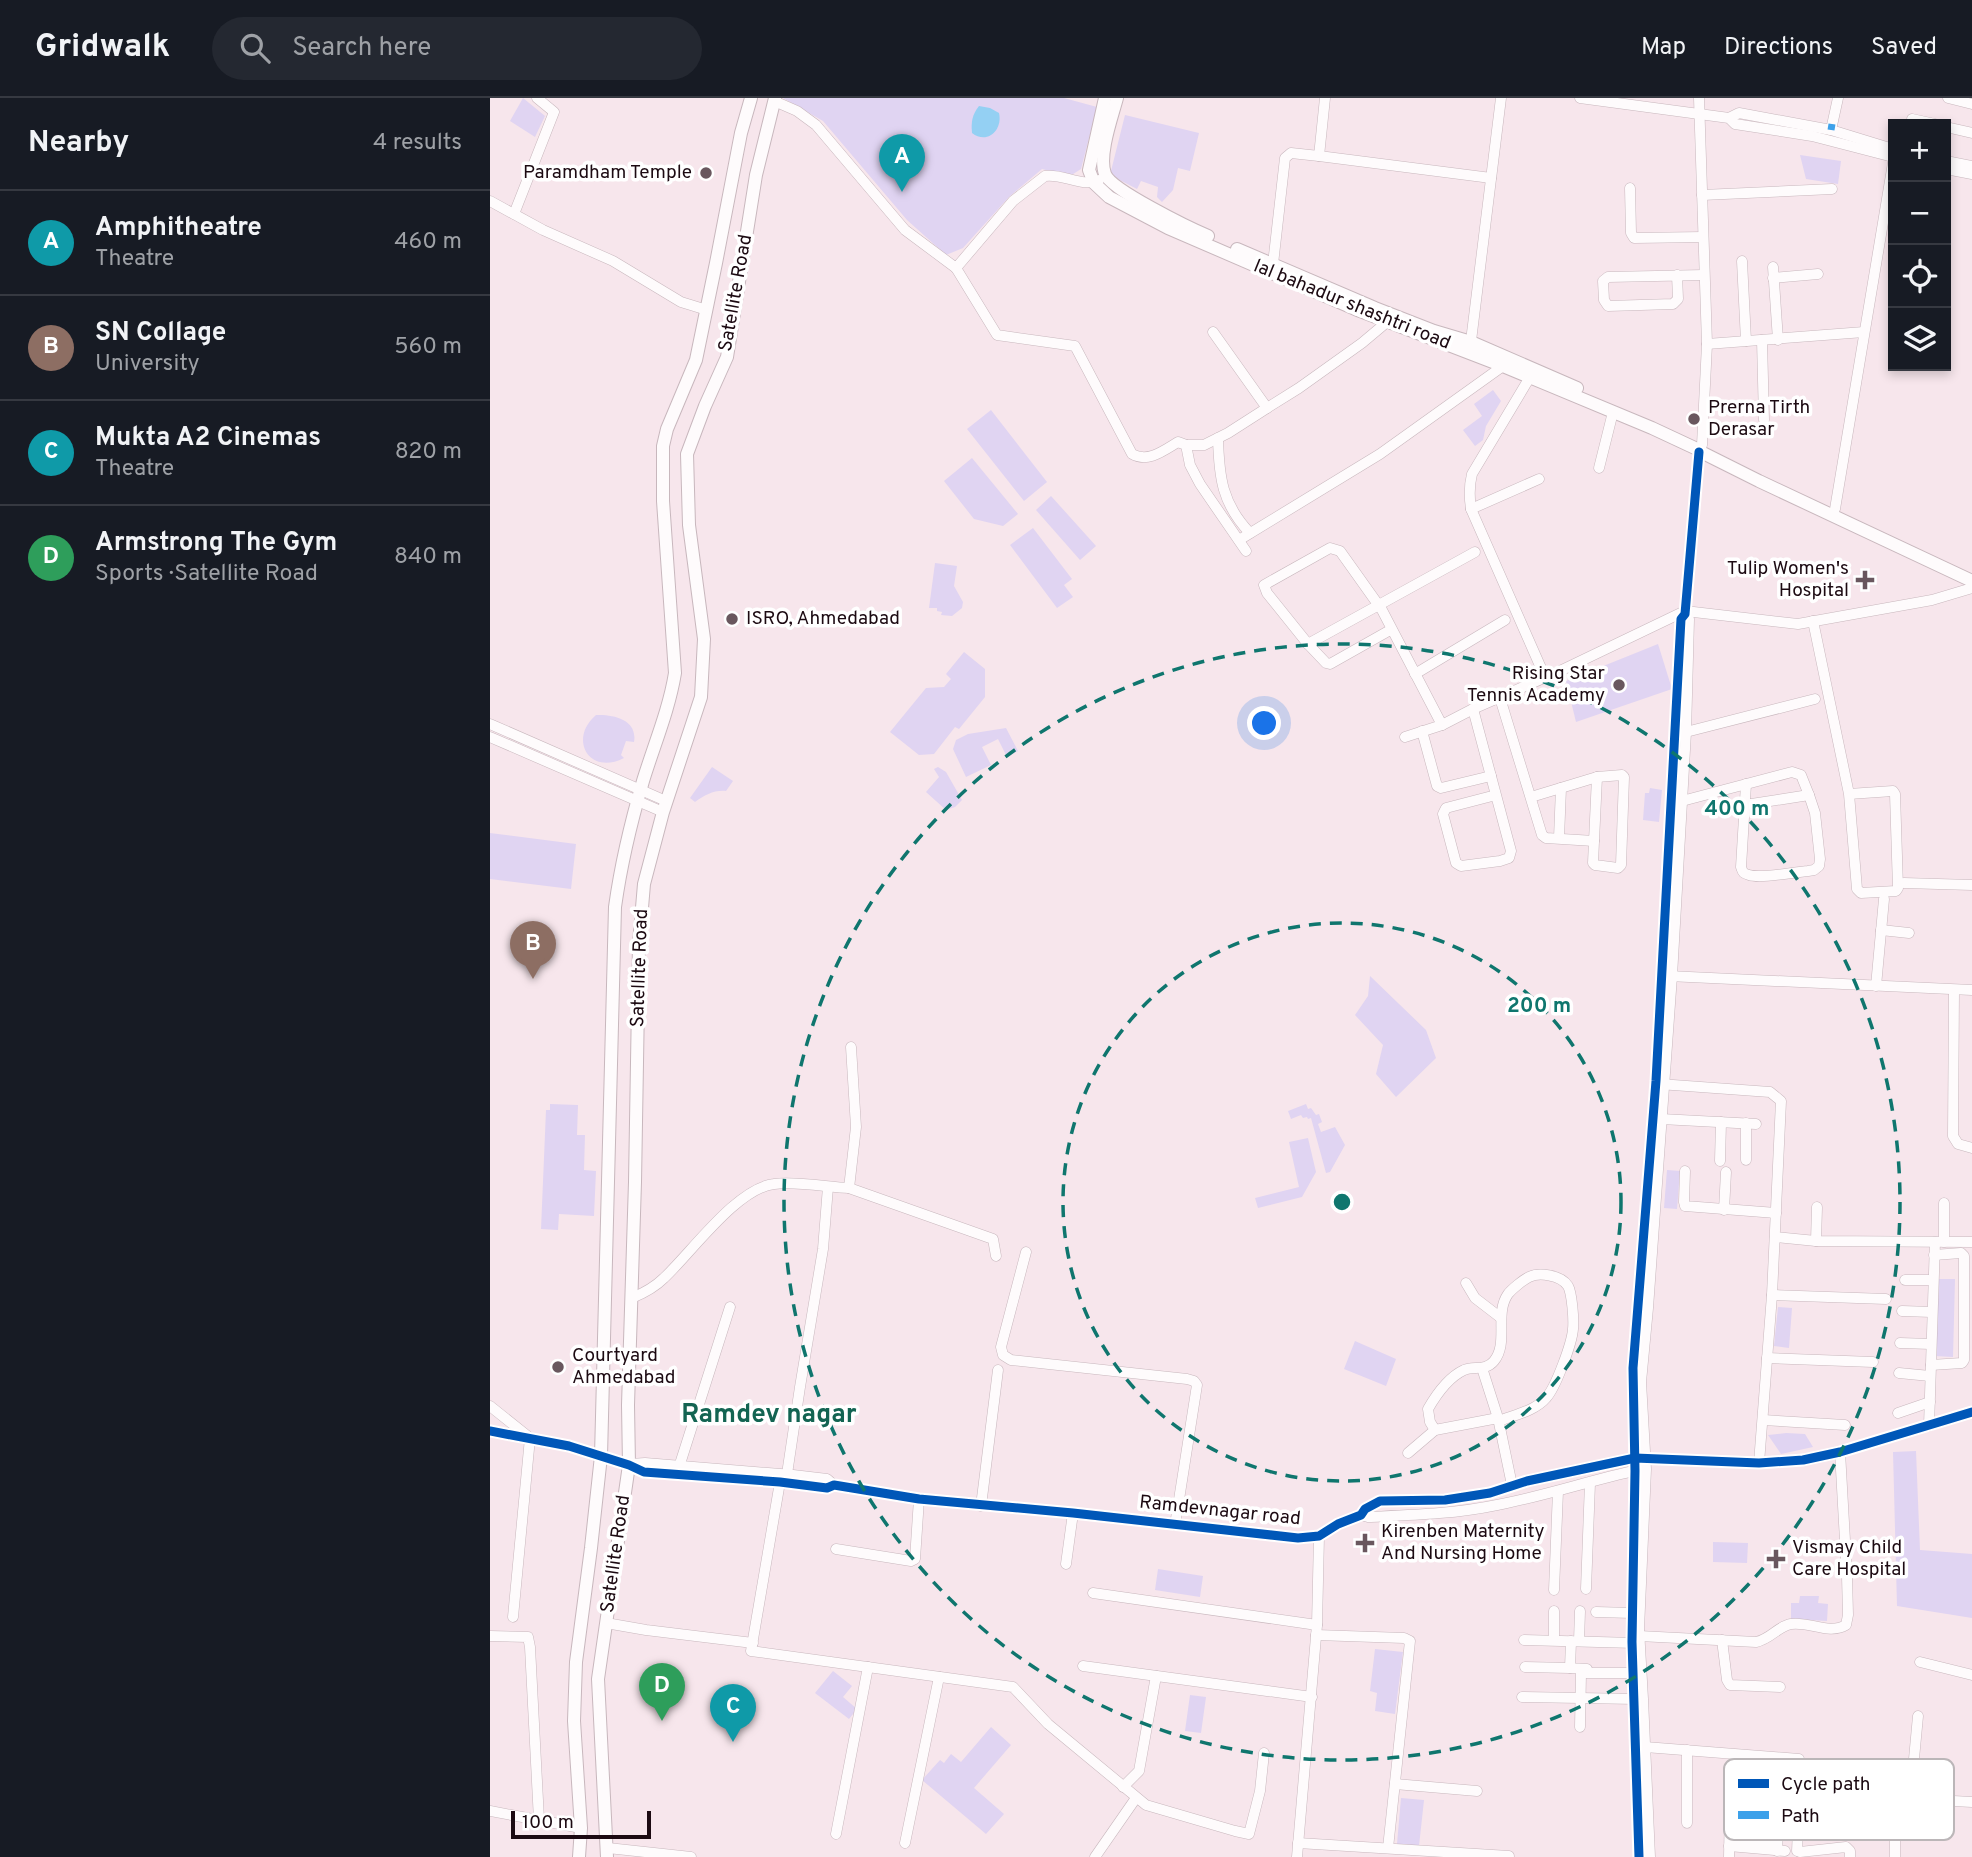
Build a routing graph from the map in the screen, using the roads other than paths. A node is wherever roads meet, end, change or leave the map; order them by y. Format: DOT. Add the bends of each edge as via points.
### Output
graph roads {
  1 [pos="537,98"];
  2 [pos="751,98"];
  3 [pos="1105,98"];
  4 [pos="1117,98"];
  5 [pos="1325,98"];
  6 [pos="1501,98"];
  7 [pos="1580,98"];
  8 [pos="1699,98"];
  9 [pos="1838,98"];
  10 [pos="1948,98"];
  11 [pos="775,99"];
  12 [pos="1972,104"];
  13 [pos="1700,114"];
  14 [pos="1729,118"];
  15 [pos="1951,128"];
  16 [pos="1831,130"];
  17 [pos="1972,132"];
  18 [pos="1888,147"];
  19 [pos="1319,156"];
  20 [pos="1888,156"];
  21 [pos="1951,162"];
  22 [pos="1972,166"];
  23 [pos="1951,170"];
  24 [pos="1972,174"];
  25 [pos="1491,178"];
  26 [pos="1100,180"];
  27 [pos="1890,182"];
  28 [pos="1630,188"];
  29 [pos="1832,189"];
  30 [pos="1702,195"];
  31 [pos="490,201"];
  32 [pos="514,214"];
  33 [pos="1703,237"];
  34 [pos="1742,261"];
  35 [pos="1273,264"];
  36 [pos="956,268"];
  37 [pos="1818,274"];
  38 [pos="1677,275"];
  39 [pos="1704,275"];
  40 [pos="707,310"];
  41 [pos="1387,322"];
  42 [pos="1213,332"];
  43 [pos="1864,332"];
  44 [pos="1762,340"];
  45 [pos="1778,340"];
  46 [pos="1746,341"];
  47 [pos="1707,344"];
  48 [pos="1470,348"];
  49 [pos="1503,366"];
  50 [pos="1530,377"];
  51 [pos="1267,408"];
  52 [pos="1613,412"];
  53 [pos="1764,420"];
  54 [pos="1217,438"];
  55 [pos="1186,445"];
  56 [pos="1700,448"];
  57 [pos="1599,468"];
  58 [pos="1539,479"];
  59 [pos="1471,509"];
  60 [pos="1835,509"];
  61 [pos="1250,533"];
  62 [pos="1238,540"];
  63 [pos="1246,551"];
  64 [pos="1475,552"];
  65 [pos="1972,573"];
  66 [pos="1972,581"];
  67 [pos="1972,588"];
  68 [pos="1377,606"];
  69 [pos="1685,613"];
  70 [pos="1505,620"];
  71 [pos="1813,621"];
  72 [pos="1392,629"];
  73 [pos="1307,644"];
  74 [pos="1415,674"];
  75 [pos="1545,677"];
  76 [pos="1500,698"];
  77 [pos="1815,699"];
  78 [pos="1473,709"];
  79 [pos="490,724"];
  80 [pos="1442,725"];
  81 [pos="1422,732"];
  82 [pos="1686,732"];
  83 [pos="490,737"];
  84 [pos="1405,737"];
  85 [pos="1491,776"];
  86 [pos="1597,776"];
  87 [pos="1746,784"];
  88 [pos="1561,788"];
  89 [pos="1849,794"];
  90 [pos="1496,795"];
  91 [pos="1810,795"];
  92 [pos="639,796"];
  93 [pos="1531,797"];
  94 [pos="1682,802"];
  95 [pos="1745,805"];
  96 [pos="665,806"];
  97 [pos="1559,838"];
  98 [pos="1594,841"];
  99 [pos="1904,883"];
  100 [pos="1972,886"];
  101 [pos="1884,899"];
  102 [pos="1881,930"];
  103 [pos="1909,933"];
  104 [pos="1667,976"];
  105 [pos="1876,986"];
  106 [pos="1954,989"];
  107 [pos="1972,990"];
  108 [pos="851,1047"];
  109 [pos="1660,1084"];
  110 [pos="1661,1119"];
  111 [pos="1721,1122"];
  112 [pos="1972,1148"];
  113 [pos="1746,1160"];
  114 [pos="1720,1161"];
  115 [pos="1685,1171"];
  116 [pos="1726,1172"];
  117 [pos="828,1187"];
  118 [pos="849,1188"];
  119 [pos="1944,1203"];
  120 [pos="1817,1207"];
  121 [pos="1724,1210"];
  122 [pos="1776,1213"];
  123 [pos="1775,1237"];
  124 [pos="1816,1241"];
  125 [pos="1939,1242"];
  126 [pos="1972,1242"];
  127 [pos="1026,1252"];
  128 [pos="1934,1255"];
  129 [pos="996,1256"];
  130 [pos="1905,1280"];
  131 [pos="1933,1280"];
  132 [pos="1466,1283"];
  133 [pos="1772,1295"];
  134 [pos="632,1298"];
  135 [pos="1886,1299"];
  136 [pos="730,1307"];
  137 [pos="1902,1311"];
  138 [pos="1932,1312"];
  139 [pos="1501,1318"];
  140 [pos="1900,1343"];
  141 [pos="1931,1344"];
  142 [pos="1767,1358"];
  143 [pos="1873,1362"];
  144 [pos="1482,1368"];
  145 [pos="998,1370"];
  146 [pos="1930,1370"];
  147 [pos="1899,1373"];
  148 [pos="1930,1402"];
  149 [pos="490,1406"];
  150 [pos="1972,1412"];
  151 [pos="1898,1413"];
  152 [pos="1498,1420"];
  153 [pos="1763,1420"];
  154 [pos="1845,1425"];
  155 [pos="1929,1426"];
  156 [pos="1435,1430"];
  157 [pos="490,1431"];
  158 [pos="530,1438"];
  159 [pos="1408,1452"];
  160 [pos="1840,1452"];
  161 [pos="601,1456"];
  162 [pos="1640,1458"];
  163 [pos="1658,1460"];
  164 [pos="1759,1464"];
  165 [pos="629,1465"];
  166 [pos="679,1467"];
  167 [pos="1640,1470"];
  168 [pos="783,1478"];
  169 [pos="1590,1483"];
  170 [pos="1512,1485"];
  171 [pos="1558,1491"];
  172 [pos="919,1499"];
  173 [pos="981,1506"];
  174 [pos="1073,1513"];
  175 [pos="1361,1515"];
  176 [pos="1175,1525"];
  177 [pos="1319,1536"];
  178 [pos="836,1549"];
  179 [pos="1066,1564"];
  180 [pos="1586,1589"];
  181 [pos="1554,1590"];
  182 [pos="1093,1593"];
  183 [pos="1554,1611"];
  184 [pos="1580,1611"];
  185 [pos="1596,1612"];
  186 [pos="1632,1613"];
  187 [pos="513,1617"];
  188 [pos="606,1623"];
  189 [pos="1317,1630"];
  190 [pos="490,1636"];
  191 [pos="1524,1640"];
  192 [pos="1553,1640"];
  193 [pos="1637,1640"];
  194 [pos="1722,1640"];
  195 [pos="1575,1641"];
  196 [pos="753,1643"];
  197 [pos="1920,1662"];
  198 [pos="1083,1666"];
  199 [pos="867,1667"];
  200 [pos="1525,1667"];
  201 [pos="1570,1668"];
  202 [pos="1632,1672"];
  203 [pos="1972,1675"];
  204 [pos="1156,1676"];
  205 [pos="939,1677"];
  206 [pos="1780,1687"];
  207 [pos="1312,1697"];
  208 [pos="1521,1697"];
  209 [pos="1581,1698"];
  210 [pos="1638,1699"];
  211 [pos="1918,1716"];
  212 [pos="1580,1727"];
  213 [pos="1645,1747"];
  214 [pos="1686,1750"];
  215 [pos="1264,1753"];
  216 [pos="1798,1759"];
  217 [pos="1914,1759"];
  218 [pos="1395,1784"];
  219 [pos="1123,1787"];
  220 [pos="1477,1791"];
  221 [pos="1136,1798"];
  222 [pos="1954,1801"];
  223 [pos="1972,1802"];
  224 [pos="490,1811"];
  225 [pos="539,1820"];
  226 [pos="1687,1823"];
  227 [pos="581,1828"];
  228 [pos="836,1834"];
  229 [pos="905,1843"];
  230 [pos="1298,1843"];
  231 [pos="1729,1847"];
  232 [pos="1388,1848"];
  233 [pos="1782,1851"];
  234 [pos="607,1853"];
  235 [pos="1798,1854"];
  236 [pos="1509,1856"];
  237 [pos="579,1857"];
  238 [pos="691,1857"];
  239 [pos="1095,1857"];
  240 [pos="1297,1857"];
  241 [pos="1639,1857"];
  242 [pos="1650,1857"];
  243 [pos="1821,1857"];
  244 [pos="1850,1857"];
  1 -- 32 [label="street" via="554,113"];
  2 -- 40 [label="main road, Satellite Road"];
  3 -- 26 [label="main road" via="1089,170"];
  4 -- 26 [label="main road"];
  5 -- 19 [label="street"];
  6 -- 25 [label="street"];
  7 -- 13 [label="street"];
  8 -- 13 [label="street"];
  9 -- 16 [label="street"];
  10 -- 12 [label="street"];
  11 -- 36 [label="street" via="816,125 905,230"];
  11 -- 96 [label="main road, Satellite Road" via="756,175 727,356 687,454 689,525 704,639 701,696"];
  13 -- 14 [label="street"];
  13 -- 30 [label="street"];
  14 -- 16 [label="street" via="1738,113"];
  14 -- 20 [label="street" via="1735,124 1812,136"];
  15 -- 17 [label="street"];
  16 -- 18 [label="street"];
  19 -- 25 [label="street"];
  19 -- 35 [label="street" via="1291,153 1285,159"];
  21 -- 22 [label="street"];
  23 -- 24 [label="street"];
  25 -- 48 [label="street"];
  26 -- 35 [label="main road" via="1203,234"];
  26 -- 36 [label="street" via="1079,182 1045,176 1013,201"];
  26 -- 41 [label="main road, lal bahadur shashtri road" via="1109,197 1168,228"];
  27 -- 43 [label="street"];
  28 -- 33 [label="street" via="1634,237"];
  29 -- 30 [label="street"];
  30 -- 33 [label="street"];
  31 -- 32 [label="street"];
  32 -- 40 [label="street" via="613,261 681,302"];
  33 -- 39 [label="street"];
  34 -- 46 [label="street"];
  35 -- 48 [label="main road"];
  36 -- 55 [label="street" via="997,335 1074,346 1132,454 1154,456 1178,442"];
  37 -- 45 [label="street" via="1773,272"];
  38 -- 38 [label="street" via="1608,277 1603,281 1604,300 1608,306 1673,304 1678,299"];
  38 -- 39 [label="street"];
  39 -- 47 [label="street"];
  40 -- 92 [label="main road, Satellite Road" via="696,359 663,446 675,673"];
  41 -- 48 [label="main road, lal bahadur shashtri road"];
  41 -- 51 [label="street"];
  42 -- 51 [label="street"];
  43 -- 45 [label="street"];
  43 -- 60 [label="street"];
  44 -- 45 [label="street"];
  44 -- 46 [label="street"];
  44 -- 53 [label="street"];
  46 -- 47 [label="street"];
  47 -- 56 [label="street"];
  48 -- 49 [label="main road, lal bahadur shashtri road"];
  48 -- 56 [label="main road" via="1653,422"];
  49 -- 50 [label="main road, lal bahadur shashtri road"];
  49 -- 61 [label="street" via="1380,454"];
  50 -- 52 [label="main road, lal bahadur shashtri road"];
  50 -- 59 [label="street" via="1472,474"];
  51 -- 54 [label="street"];
  52 -- 56 [label="main road, lal bahadur shashtri road"];
  52 -- 57 [label="street"];
  54 -- 55 [label="street" via="1204,445"];
  54 -- 61 [label="street" via="1225,497"];
  55 -- 62 [label="street" via="1200,484"];
  56 -- 60 [label="main road"];
  56 -- 66 [label="main road, lal bahadur shashtri road" via="1759,481"];
  56 -- 69 [label="street"];
  58 -- 59 [label="street"];
  59 -- 75 [label="street"];
  60 -- 65 [label="main road"];
  61 -- 62 [label="street"];
  62 -- 63 [label="street"];
  64 -- 68 [label="street"];
  67 -- 71 [label="street"];
  68 -- 72 [label="street"];
  68 -- 73 [label="street"];
  68 -- 73 [label="street" via="1335,548 1266,583 1267,593"];
  69 -- 71 [label="street" via="1798,624"];
  69 -- 75 [label="street"];
  69 -- 82 [label="street" via="1689,619"];
  69 -- 104 [label="street" via="1681,619"];
  70 -- 74 [label="street"];
  71 -- 89 [label="street"];
  72 -- 73 [label="street" via="1330,664"];
  72 -- 74 [label="street"];
  74 -- 80 [label="street"];
  75 -- 76 [label="street"];
  76 -- 78 [label="street"];
  76 -- 93 [label="street"];
  77 -- 82 [label="street"];
  78 -- 80 [label="street"];
  78 -- 85 [label="street"];
  79 -- 92 [label="street"];
  80 -- 81 [label="street"];
  81 -- 84 [label="street"];
  81 -- 85 [label="street" via="1437,786"];
  82 -- 94 [label="street"];
  83 -- 92 [label="street"];
  85 -- 90 [label="street"];
  86 -- 88 [label="street"];
  86 -- 98 [label="street"];
  86 -- 98 [label="street" via="1624,777 1618,868 1594,865"];
  87 -- 91 [label="street" via="1796,772"];
  87 -- 94 [label="street"];
  87 -- 95 [label="street"];
  88 -- 93 [label="street"];
  88 -- 97 [label="street"];
  89 -- 89 [label="street" via="1857,889 1861,893 1896,891 1895,794"];
  90 -- 90 [label="street" via="1509,858 1461,866 1456,863 1443,811"];
  91 -- 95 [label="street"];
  91 -- 95 [label="street" via="1820,859 1819,866 1808,871 1758,876 1743,872"];
  92 -- 96 [label="street"];
  92 -- 161 [label="main road, Satellite Road" via="614,918"];
  93 -- 97 [label="street" via="1542,835"];
  94 -- 104 [label="street"];
  96 -- 134 [label="main road, Satellite Road" via="644,884 639,943"];
  97 -- 98 [label="street"];
  99 -- 100 [label="street"];
  101 -- 102 [label="street"];
  102 -- 103 [label="street"];
  102 -- 105 [label="street"];
  104 -- 105 [label="street"];
  104 -- 109 [label="street"];
  105 -- 106 [label="street"];
  106 -- 107 [label="street"];
  106 -- 112 [label="street" via="1953,1136 1958,1144"];
  108 -- 118 [label="street" via="856,1127"];
  109 -- 110 [label="street"];
  109 -- 122 [label="street" via="1770,1091 1782,1101"];
  109 -- 162 [label="street" via="1633,1368"];
  110 -- 111 [label="street"];
  110 -- 162 [label="street" via="1641,1382"];
  111 -- 113 [label="street" via="1751,1124"];
  111 -- 114 [label="street"];
  115 -- 121 [label="street" via="1685,1206"];
  116 -- 121 [label="street"];
  117 -- 118 [label="street"];
  117 -- 134 [label="street" via="772,1184 757,1189 733,1206 664,1279"];
  117 -- 168 [label="street" via="823,1249"];
  118 -- 129 [label="street" via="993,1239"];
  119 -- 125 [label="street"];
  120 -- 124 [label="street"];
  121 -- 122 [label="street"];
  122 -- 123 [label="street"];
  123 -- 124 [label="street"];
  123 -- 133 [label="street"];
  124 -- 125 [label="street"];
  125 -- 126 [label="street"];
  125 -- 128 [label="street"];
  127 -- 176 [label="street" via="1001,1347 1003,1355 1011,1360 1187,1379 1197,1385"];
  128 -- 131 [label="street"];
  128 -- 146 [label="street" via="1964,1256 1964,1360"];
  130 -- 131 [label="street"];
  131 -- 138 [label="street"];
  132 -- 139 [label="street" via="1475,1298"];
  133 -- 135 [label="street"];
  133 -- 142 [label="street"];
  134 -- 165 [label="main road, Satellite Road"];
  136 -- 166 [label="street"];
  137 -- 138 [label="street"];
  138 -- 141 [label="street"];
  139 -- 144 [label="street" via="1497,1355"];
  139 -- 152 [label="street" via="1508,1294 1528,1278 1551,1276 1568,1286 1573,1329 1553,1386 1531,1409"];
  140 -- 141 [label="street"];
  141 -- 146 [label="street"];
  142 -- 143 [label="street"];
  142 -- 153 [label="street"];
  144 -- 152 [label="street"];
  144 -- 156 [label="street" via="1465,1370 1434,1398 1428,1409"];
  145 -- 173 [label="street"];
  146 -- 147 [label="street"];
  146 -- 148 [label="street"];
  148 -- 151 [label="street"];
  148 -- 155 [label="street"];
  149 -- 158 [label="street"];
  150 -- 155 [label="street"];
  152 -- 156 [label="street"];
  152 -- 170 [label="street"];
  153 -- 154 [label="street"];
  153 -- 164 [label="street"];
  155 -- 160 [label="street"];
  156 -- 159 [label="street"];
  157 -- 158 [label="street, Ramdevnagar road"];
  158 -- 161 [label="street, Ramdevnagar road"];
  158 -- 187 [label="street"];
  160 -- 164 [label="street"];
  160 -- 194 [label="street" via="1846,1625 1838,1629 1791,1624 1766,1640"];
  161 -- 165 [label="street, Ramdevnagar road"];
  161 -- 227 [label="main road, Satellite Road" via="576,1662 574,1721"];
  162 -- 163 [label="street"];
  162 -- 167 [label="street"];
  162 -- 170 [label="street, Ramdevnagar road"];
  163 -- 164 [label="street"];
  163 -- 167 [label="street"];
  165 -- 166 [label="street, Ramdevnagar road"];
  165 -- 168 [label="street, Ramdevnagar road" via="657,1474"];
  165 -- 188 [label="main road, Satellite Road"];
  166 -- 168 [label="street, Ramdevnagar road"];
  167 -- 169 [label="street, Ramdevnagar road"];
  167 -- 186 [label="street"];
  167 -- 193 [label="street"];
  168 -- 172 [label="street, Ramdevnagar road" via="827,1479 834,1485"];
  168 -- 196 [label="street"];
  169 -- 171 [label="street, Ramdevnagar road"];
  169 -- 180 [label="street"];
  170 -- 175 [label="street, Ramdevnagar road" via="1445,1500 1380,1501"];
  171 -- 175 [label="street, Ramdevnagar road" via="1445,1514"];
  171 -- 181 [label="street"];
  172 -- 173 [label="street, Ramdevnagar road"];
  172 -- 178 [label="street" via="915,1559"];
  173 -- 174 [label="street, Ramdevnagar road"];
  174 -- 176 [label="street, Ramdevnagar road"];
  174 -- 179 [label="street"];
  175 -- 177 [label="street, Ramdevnagar road"];
  176 -- 177 [label="street, Ramdevnagar road" via="1275,1537"];
  177 -- 189 [label="street, Ramdevnagar road"];
  182 -- 189 [label="street"];
  183 -- 192 [label="street"];
  184 -- 195 [label="street"];
  185 -- 186 [label="street"];
  186 -- 193 [label="street"];
  188 -- 196 [label="street"];
  188 -- 234 [label="main road, Satellite Road" via="598,1679"];
  189 -- 207 [label="street, Ramdevnagar road"];
  189 -- 218 [label="street" via="1410,1641"];
  190 -- 225 [label="street" via="528,1637"];
  191 -- 192 [label="street"];
  192 -- 195 [label="street"];
  193 -- 194 [label="street"];
  193 -- 195 [label="street"];
  193 -- 202 [label="street"];
  193 -- 210 [label="street"];
  194 -- 206 [label="street" via="1730,1685"];
  195 -- 201 [label="street"];
  196 -- 199 [label="street" via="751,1651"];
  197 -- 203 [label="street"];
  198 -- 204 [label="street"];
  199 -- 205 [label="street"];
  199 -- 228 [label="street"];
  200 -- 201 [label="street"];
  201 -- 202 [label="street"];
  202 -- 209 [label="street" via="1581,1673"];
  202 -- 210 [label="street"];
  204 -- 207 [label="street"];
  204 -- 219 [label="street" via="1139,1771"];
  205 -- 219 [label="street" via="1013,1687 1048,1724"];
  205 -- 229 [label="street"];
  207 -- 230 [label="street, Ramdevnagar road"];
  208 -- 209 [label="street"];
  209 -- 210 [label="street"];
  209 -- 212 [label="street"];
  210 -- 213 [label="street"];
  210 -- 241 [label="street"];
  211 -- 217 [label="street"];
  213 -- 214 [label="street"];
  213 -- 242 [label="street"];
  214 -- 216 [label="street"];
  214 -- 226 [label="street"];
  215 -- 221 [label="street" via="1249,1833 1146,1805"];
  218 -- 220 [label="street"];
  218 -- 232 [label="street"];
  219 -- 221 [label="street"];
  221 -- 239 [label="street"];
  222 -- 223 [label="street"];
  224 -- 225 [label="street"];
  225 -- 227 [label="street"];
  227 -- 237 [label="main road, Satellite Road"];
  230 -- 232 [label="street"];
  230 -- 240 [label="street, Ramdevnagar road"];
  231 -- 233 [label="street"];
  232 -- 236 [label="street"];
  233 -- 235 [label="street"];
  234 -- 238 [label="street"];
  235 -- 243 [label="street"];
  235 -- 244 [label="street" via="1846,1847"];
}
